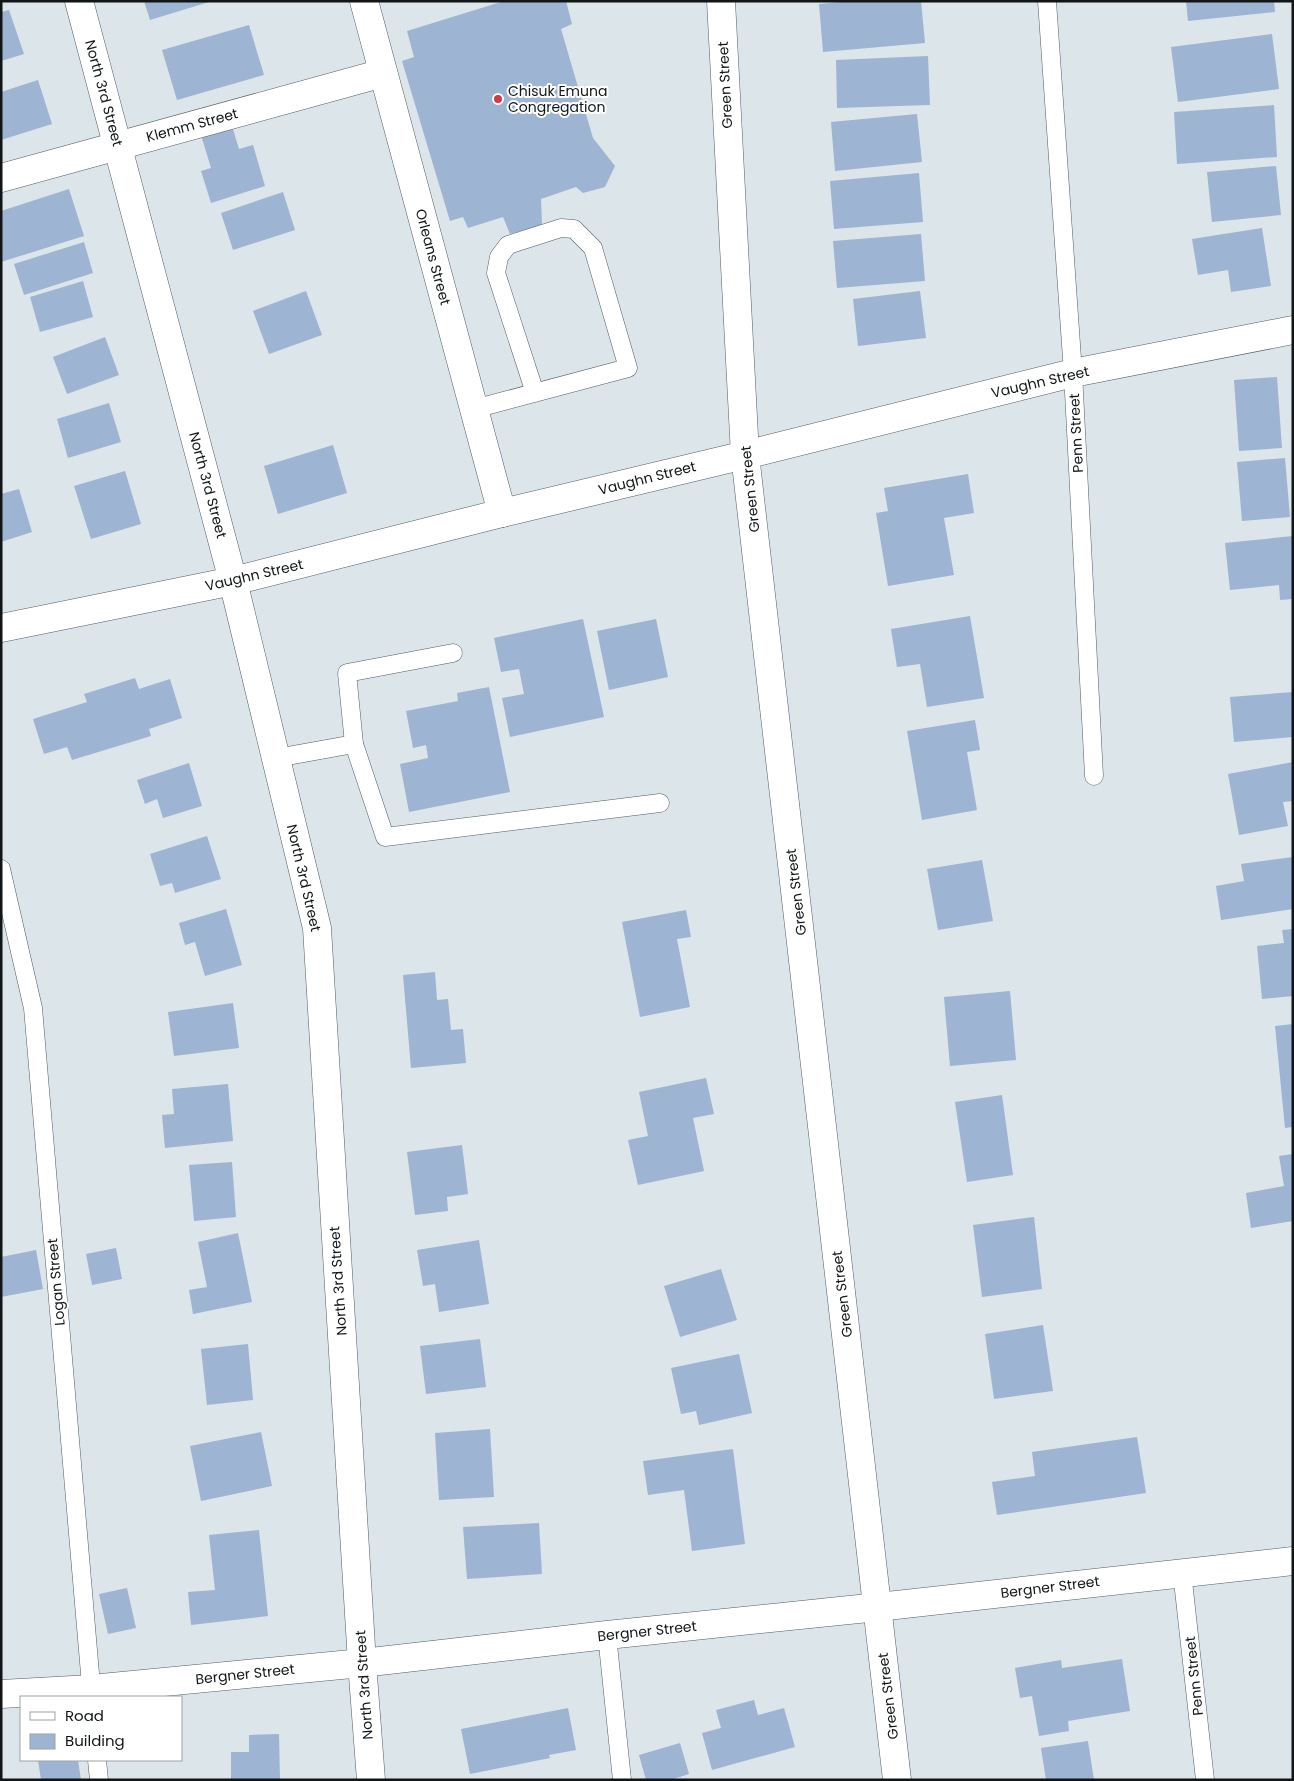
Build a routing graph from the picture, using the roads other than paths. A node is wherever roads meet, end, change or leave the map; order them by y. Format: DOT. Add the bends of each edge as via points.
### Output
graph roads {
  1 [pos="80,1"];
  2 [pos="364,1"];
  3 [pos="721,1"];
  4 [pos="1046,1"];
  5 [pos="383,73"];
  6 [pos="118,146"];
  7 [pos="1,178"];
  8 [pos="1293,330"];
  9 [pos="1073,373"];
  10 [pos="535,392"];
  11 [pos="474,409"];
  12 [pos="745,454"];
  13 [pos="502,513"];
  14 [pos="234,581"];
  15 [pos="1,628"];
  16 [pos="454,654"];
  17 [pos="354,744"];
  18 [pos="276,758"];
  19 [pos="1094,776"];
  20 [pos="660,803"];
  21 [pos="1,869"];
  22 [pos="1293,1561"];
  23 [pos="1182,1572"];
  24 [pos="878,1607"];
  25 [pos="607,1634"];
  26 [pos="362,1663"];
  27 [pos="91,1693"];
  28 [pos="1,1694"];
  29 [pos="97,1761"];
  30 [pos="98,1780"];
  31 [pos="371,1780"];
  32 [pos="622,1780"];
  33 [pos="898,1780"];
  34 [pos="1205,1780"];
  1 -- 6 [label="street, North 3rd Street"];
  2 -- 5 [label="street, Orleans Street"];
  3 -- 12 [label="street, Green Street"];
  4 -- 9 [label="lane, Penn Street"];
  5 -- 6 [label="street, Klemm Street"];
  5 -- 11 [label="street, Orleans Street"];
  6 -- 7 [label="street, Klemm Street"];
  6 -- 14 [label="street, North 3rd Street"];
  8 -- 9 [label="street, Vaughn Street"];
  9 -- 12 [label="street, Vaughn Street"];
  9 -- 19 [label="lane, Penn Street"];
  10 -- 10 [label="lane" via="628,368 593,248 574,229 561,228 508,245 499,257 496,273"];
  10 -- 11 [label="lane"];
  11 -- 13 [label="street, Orleans Street"];
  12 -- 13 [label="street, Vaughn Street"];
  12 -- 24 [label="street, Green Street"];
  13 -- 14 [label="street, Vaughn Street"];
  14 -- 15 [label="street, Vaughn Street"];
  14 -- 18 [label="street, North 3rd Street"];
  16 -- 17 [label="lane" via="347,673"];
  17 -- 18 [label="lane"];
  17 -- 20 [label="lane" via="385,837"];
  18 -- 26 [label="street, North 3rd Street" via="316,928"];
  21 -- 27 [label="lane, Logan Street" via="33,1008"];
  22 -- 23 [label="street, Bergner Street"];
  23 -- 24 [label="street, Bergner Street"];
  23 -- 34 [label="lane, Penn Street"];
  24 -- 25 [label="street, Bergner Street"];
  24 -- 33 [label="street, Green Street"];
  25 -- 26 [label="street, Bergner Street"];
  25 -- 32 [label="lane"];
  26 -- 27 [label="street, Bergner Street"];
  26 -- 31 [label="street, North 3rd Street"];
  27 -- 28 [label="street, Bergner Street"];
  29 -- 30 [label="lane"];
}
